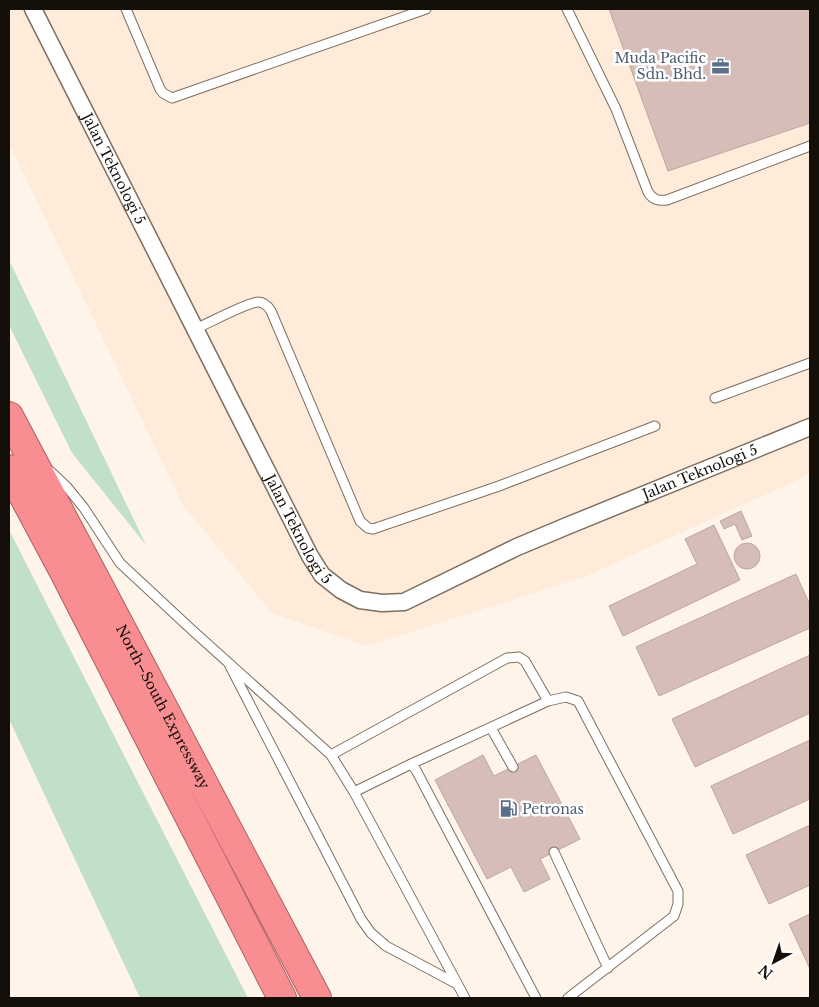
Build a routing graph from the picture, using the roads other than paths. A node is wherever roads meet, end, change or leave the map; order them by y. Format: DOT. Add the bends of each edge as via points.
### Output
graph roads {
  1 [pos="32,9"];
  2 [pos="126,9"];
  3 [pos="426,9"];
  4 [pos="567,9"];
  5 [pos="810,146"];
  6 [pos="194,329"];
  7 [pos="810,363"];
  8 [pos="715,398"];
  9 [pos="9,416"];
  10 [pos="655,426"];
  11 [pos="810,428"];
  12 [pos="18,459"];
  13 [pos="9,498"];
  14 [pos="64,572"];
  15 [pos="227,662"];
  16 [pos="548,701"];
  17 [pos="491,728"];
  18 [pos="331,755"];
  19 [pos="410,764"];
  20 [pos="512,767"];
  21 [pos="354,792"];
  22 [pos="554,852"];
  23 [pos="608,968"];
  24 [pos="458,985"];
  25 [pos="282,998"];
  26 [pos="317,998"];
  27 [pos="465,998"];
  28 [pos="536,998"];
  29 [pos="568,998"];
  1 -- 6 [label="street, Jalan Teknologi 5"];
  2 -- 3 [label="lane" via="160,89 172,98"];
  4 -- 5 [label="lane" via="616,109 648,192 656,200 667,200"];
  6 -- 10 [label="lane" via="252,303 268,306 360,521 373,529 499,486"];
  6 -- 11 [label="street, Jalan Teknologi 5" via="310,556 322,575 360,600 404,602 542,536"];
  7 -- 8 [label="lane"];
  9 -- 12 [label="highway, North–South Expressway"];
  12 -- 14 [label="highway, North–South Expressway"];
  12 -- 15 [label="lane" via="67,486 120,563"];
  12 -- 26 [label="highway, North–South Expressway"];
  13 -- 14 [label="highway"];
  14 -- 25 [label="highway, North–South Expressway"];
  15 -- 18 [label="lane"];
  15 -- 24 [label="lane" via="371,933 386,946"];
  16 -- 17 [label="lane"];
  16 -- 18 [label="lane" via="525,661 519,657 507,658"];
  16 -- 23 [label="lane" via="566,697 578,701 678,891 674,916"];
  17 -- 19 [label="lane"];
  17 -- 20 [label="lane"];
  18 -- 21 [label="lane"];
  19 -- 21 [label="lane"];
  19 -- 28 [label="lane"];
  21 -- 24 [label="lane"];
  22 -- 23 [label="lane"];
  23 -- 29 [label="lane"];
  24 -- 27 [label="lane"];
}
